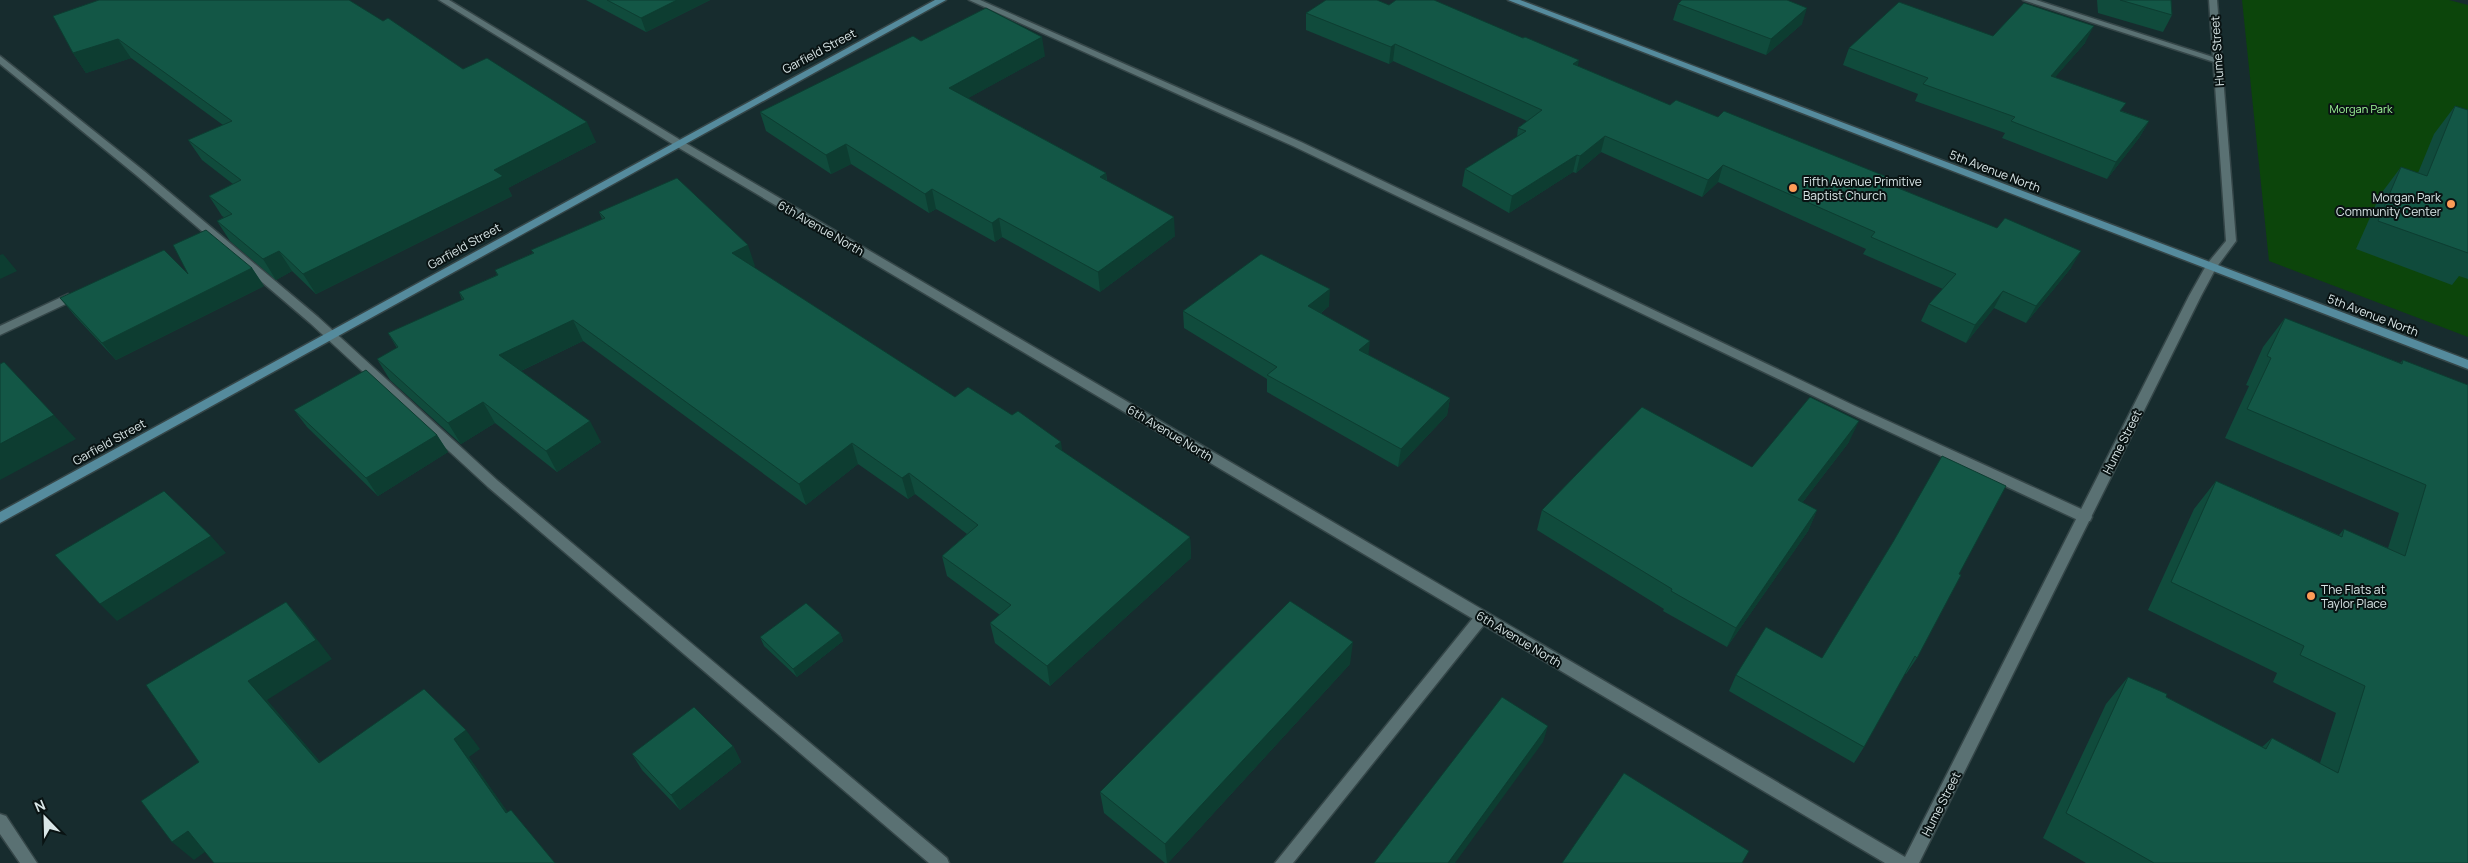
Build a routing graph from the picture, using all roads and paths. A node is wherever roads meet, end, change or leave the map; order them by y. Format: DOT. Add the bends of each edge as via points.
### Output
graph roads {
  1 [pos="443,0"];
  2 [pos="942,0"];
  3 [pos="973,0"];
  4 [pos="1512,0"];
  5 [pos="2027,0"];
  6 [pos="2213,0"];
  7 [pos="0,59"];
  8 [pos="2217,60"];
  9 [pos="678,144"];
  10 [pos="2211,267"];
  11 [pos="68,298"];
  12 [pos="0,330"];
  13 [pos="331,334"];
  14 [pos="2468,365"];
  15 [pos="2085,517"];
  16 [pos="0,518"];
  17 [pos="1482,617"];
  18 [pos="0,821"];
  19 [pos="29,863"];
  20 [pos="941,863"];
  21 [pos="1283,863"];
  22 [pos="1900,863"];
  23 [pos="1911,863"];
  1 -- 9 [label="street, 6th Avenue North"];
  2 -- 9 [label="street, Garfield Street"];
  3 -- 15 [label="street" via="1297,144"];
  4 -- 10 [label="street, 5th Avenue North"];
  5 -- 8 [label="street"];
  6 -- 8 [label="street, Hume Street"];
  7 -- 13 [label="street"];
  8 -- 10 [label="street, Hume Street" via="2231,241"];
  9 -- 13 [label="street, Garfield Street"];
  9 -- 17 [label="street, 6th Avenue North"];
  10 -- 14 [label="street, 5th Avenue North"];
  10 -- 15 [label="street, Hume Street"];
  11 -- 12 [label="street"];
  13 -- 16 [label="street, Garfield Street"];
  13 -- 20 [label="street" via="494,484"];
  15 -- 23 [label="street, Hume Street"];
  17 -- 21 [label="street"];
  17 -- 22 [label="street, 6th Avenue North"];
  18 -- 19 [label="street"];
}
